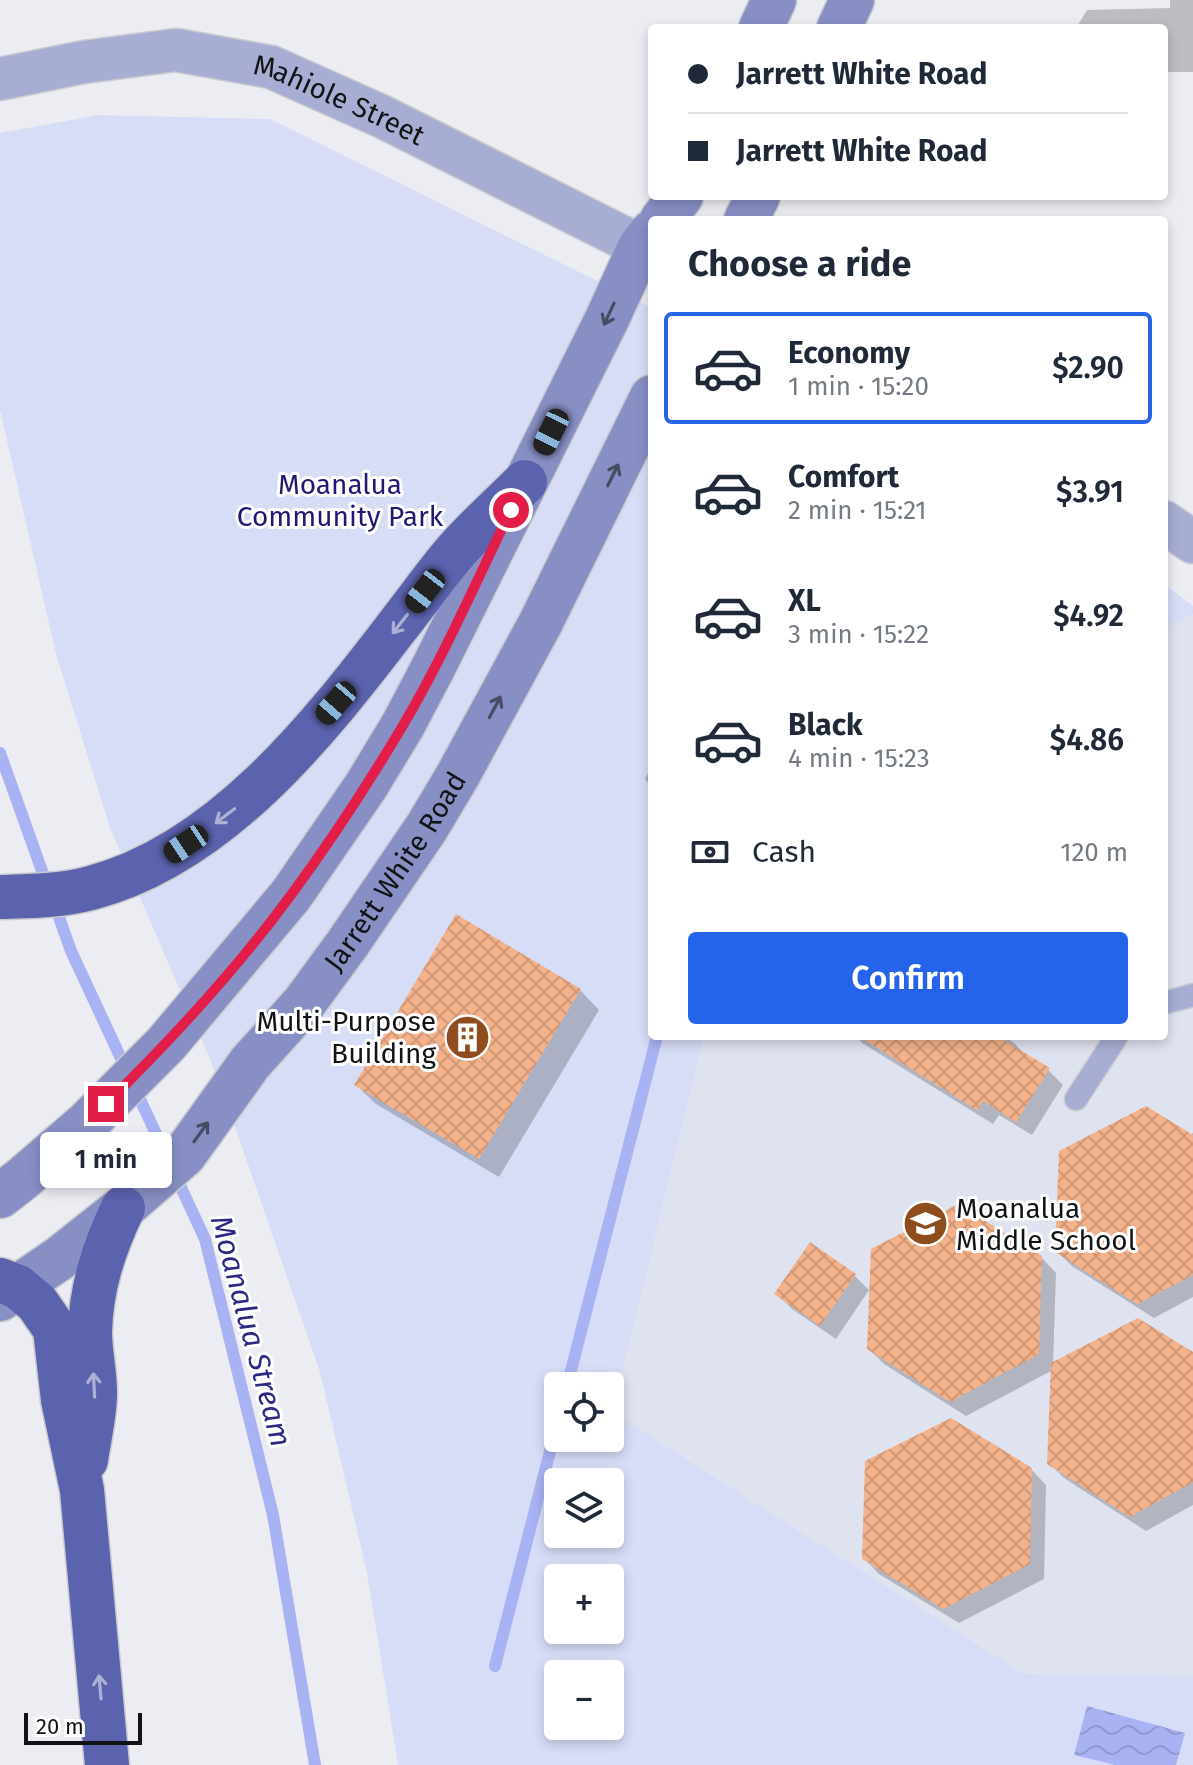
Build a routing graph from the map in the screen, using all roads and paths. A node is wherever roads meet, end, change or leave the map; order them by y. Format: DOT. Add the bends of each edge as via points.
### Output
graph roads {
  1 [pos="774,0"];
  2 [pos="852,0"];
  3 [pos="763,24"];
  4 [pos="841,24"];
  5 [pos="0,79"];
  6 [pos="648,236"];
  7 [pos="648,246"];
  8 [pos="647,406"];
  9 [pos="525,482"];
  10 [pos="1168,525"];
  11 [pos="1193,542"];
  12 [pos="0,897"];
  13 [pos="1193,995"];
  14 [pos="1168,1002"];
  15 [pos="1114,1040"];
  16 [pos="1076,1099"];
  17 [pos="11,1187"];
  18 [pos="123,1208"];
  19 [pos="6,1289"];
  20 [pos="82,1490"];
  21 [pos="107,1765"];
  1 -- 3 [label="street"];
  2 -- 4 [label="street"];
  5 -- 6 [label="street, Mahiole Street" via="176,50 271,67"];
  7 -- 9 [label="street, one-way"];
  18 -- 8 [label="street, Jarrett White Road, one-way" via="184,1155 250,1063 304,1003 427,827 540,624"];
  9 -- 12 [label="highway, one-way" via="456,550 336,703 238,806 169,856 128,875 49,896"];
  9 -- 17 [label="street" via="403,725 291,895 166,1044 86,1124"];
  10 -- 11 [label="street"];
  13 -- 14 [label="lane"];
  15 -- 16 [label="lane"];
  18 -- 19 [label="street, Jarrett White Road" via="60,1258"];
  20 -- 18 [label="highway, one-way" via="95,1394 92,1303 97,1273"];
  19 -- 20 [label="highway" via="37,1303 55,1329"];
  21 -- 20 [label="highway, one-way"];
}
